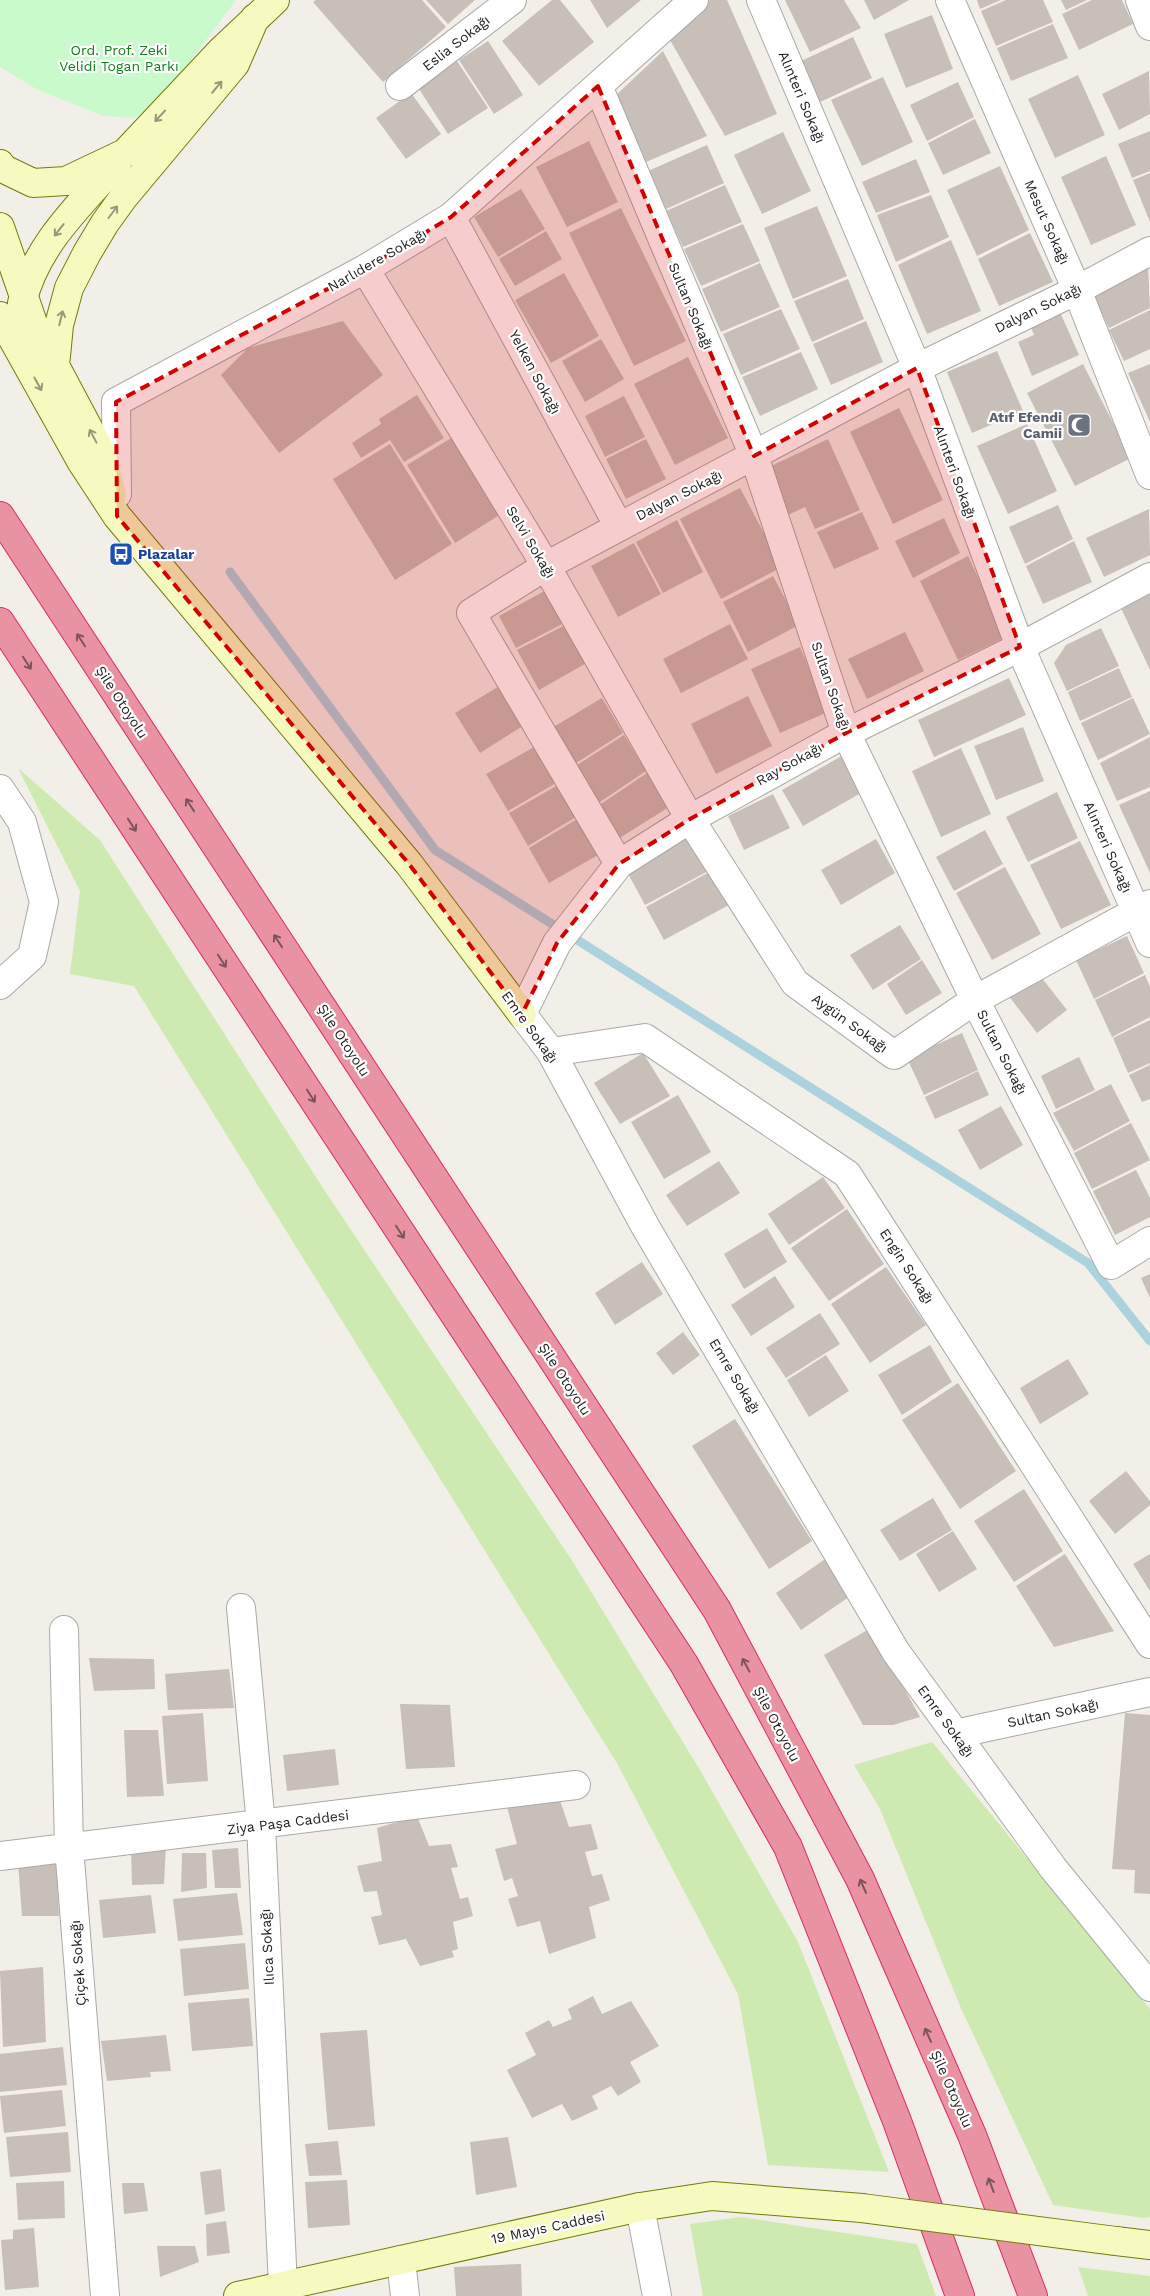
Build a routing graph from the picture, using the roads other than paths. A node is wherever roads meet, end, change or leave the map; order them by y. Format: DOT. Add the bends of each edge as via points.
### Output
graph roads {
  1 [pos="275,0"];
  2 [pos="512,0"];
  3 [pos="694,0"];
  4 [pos="761,0"];
  5 [pos="950,0"];
  6 [pos="1140,0"];
  7 [pos="255,18"];
  8 [pos="1150,26"];
  9 [pos="400,86"];
  10 [pos="598,86"];
  11 [pos="125,153"];
  12 [pos="0,164"];
  13 [pos="451,217"];
  14 [pos="0,228"];
  15 [pos="1150,251"];
  16 [pos="5,253"];
  17 [pos="87,253"];
  18 [pos="38,259"];
  19 [pos="365,269"];
  20 [pos="1077,290"];
  21 [pos="24,297"];
  22 [pos="0,316"];
  23 [pos="14,342"];
  24 [pos="55,366"];
  25 [pos="917,368"];
  26 [pos="754,456"];
  27 [pos="1150,474"];
  28 [pos="0,516"];
  29 [pos="117,516"];
  30 [pos="619,527"];
  31 [pos="546,566"];
  32 [pos="1150,577"];
  33 [pos="0,622"];
  34 [pos="1020,647"];
  35 [pos="846,733"];
  36 [pos="0,790"];
  37 [pos="690,819"];
  38 [pos="619,864"];
  39 [pos="1143,907"];
  40 [pos="1150,943"];
  41 [pos="0,985"];
  42 [pos="975,1000"];
  43 [pos="522,1014"];
  44 [pos="551,1052"];
  45 [pos="1150,1241"];
  46 [pos="241,1608"];
  47 [pos="64,1630"];
  48 [pos="1150,1644"];
  49 [pos="1150,1692"];
  50 [pos="956,1734"];
  51 [pos="576,1785"];
  52 [pos="261,1825"];
  53 [pos="69,1847"];
  54 [pos="0,1856"];
  55 [pos="1150,1987"];
  56 [pos="640,2207"];
  57 [pos="1150,2245"];
  58 [pos="401,2260"];
  59 [pos="284,2286"];
  60 [pos="105,2296"];
  61 [pos="238,2296"];
  62 [pos="245,2296"];
  63 [pos="405,2296"];
  64 [pos="657,2296"];
  65 [pos="960,2296"];
  66 [pos="1033,2296"];
  1 -- 7 [label="street"];
  2 -- 9 [label="street, Eslia Sokağı"];
  3 -- 10 [label="street, Narlıdere Sokağı"];
  4 -- 25 [label="street, Alınteri Sokağı"];
  5 -- 20 [label="street, Mesut Sokağı"];
  6 -- 8 [label="street"];
  7 -- 11 [label="street, one-way"];
  17 -- 7 [label="street, one-way" via="123,198 235,64"];
  10 -- 13 [label="street, Narlıdere Sokağı"];
  10 -- 26 [label="street, Sultan Sokağı"];
  11 -- 12 [label="street" via="66,181 34,183"];
  11 -- 18 [label="street, one-way" via="57,231"];
  13 -- 19 [label="street, Narlıdere Sokağı"];
  13 -- 30 [label="street, Yelken Sokağı"];
  14 -- 16 [label="street"];
  15 -- 20 [label="street, Dalyan Sokağı"];
  16 -- 18 [label="street"];
  16 -- 21 [label="street"];
  17 -- 18 [label="street"];
  24 -- 17 [label="street, one-way" via="59,325 66,297"];
  18 -- 21 [label="street"];
  19 -- 29 [label="street, Narlıdere Sokağı" via="116,402"];
  19 -- 31 [label="street, Selvi Sokağı"];
  20 -- 25 [label="street, Dalyan Sokağı"];
  20 -- 27 [label="street, Mesut Sokağı"];
  21 -- 23 [label="street"];
  21 -- 24 [label="street" via="34,326"];
  22 -- 23 [label="street, Emre Sokağı"];
  23 -- 29 [label="street, Emre Sokağı, one-way" via="81,461"];
  29 -- 24 [label="street, one-way" via="100,450"];
  25 -- 26 [label="street, Dalyan Sokağı"];
  25 -- 34 [label="street, Alınteri Sokağı"];
  26 -- 30 [label="street, Dalyan Sokağı"];
  26 -- 35 [label="street, Sultan Sokağı"];
  66 -- 28 [label="highway, Şile Otoyolu, one-way" via="972,2134 860,1879 717,1610"];
  29 -- 43 [label="street, Emre Sokağı" via="409,864"];
  30 -- 31 [label="street, Dalyan Sokağı"];
  31 -- 37 [label="street, Selvi Sokağı"];
  31 -- 38 [label="street, Dalyan Sokağı" via="471,613"];
  32 -- 34 [label="street, Ray Sokağı"];
  33 -- 65 [label="highway, one-way" via="684,1664 788,1847 898,2121"];
  34 -- 35 [label="street, Ray Sokağı"];
  34 -- 39 [label="street, Alınteri Sokağı"];
  35 -- 37 [label="street, Ray Sokağı"];
  35 -- 42 [label="street, Sultan Sokağı"];
  36 -- 41 [label="street" via="22,822 44,902 32,956"];
  37 -- 38 [label="street, Ray Sokağı"];
  37 -- 42 [label="street, Aygün Sokağı" via="795,983 894,1055"];
  38 -- 43 [label="street, Ray Sokağı" via="557,943"];
  39 -- 40 [label="street, Alınteri Sokağı"];
  39 -- 42 [label="street, Aygün Sokağı"];
  42 -- 45 [label="street, Sultan Sokağı" via="1111,1265"];
  43 -- 44 [label="street, Emre Sokağı"];
  44 -- 48 [label="street, Engin Sokağı" via="645,1038 847,1174"];
  44 -- 50 [label="street, Emre Sokağı" via="645,1226 896,1652"];
  46 -- 52 [label="street, Ilıca Sokağı"];
  47 -- 53 [label="street, Çiçek Sokağı"];
  49 -- 50 [label="street, Sultan Sokağı"];
  50 -- 55 [label="street, Emre Sokağı" via="1053,1868"];
  51 -- 52 [label="street, Ziya Paşa Caddesi"];
  52 -- 53 [label="street, Ziya Paşa Caddesi"];
  52 -- 59 [label="street, Ilıca Sokağı"];
  53 -- 54 [label="street, Ziya Paşa Caddesi"];
  53 -- 60 [label="street, Çiçek Sokağı"];
  56 -- 57 [label="street, 19 Mayıs Caddesi, bridge" via="712,2196 862,2208"];
  56 -- 58 [label="street, 19 Mayıs Caddesi"];
  56 -- 64 [label="street"];
  58 -- 59 [label="street, 19 Mayıs Caddesi"];
  58 -- 63 [label="street"];
  59 -- 62 [label="street, 19 Mayıs Caddesi"];
  61 -- 62 [label="street, 19 Mayıs Caddesi"];
}
